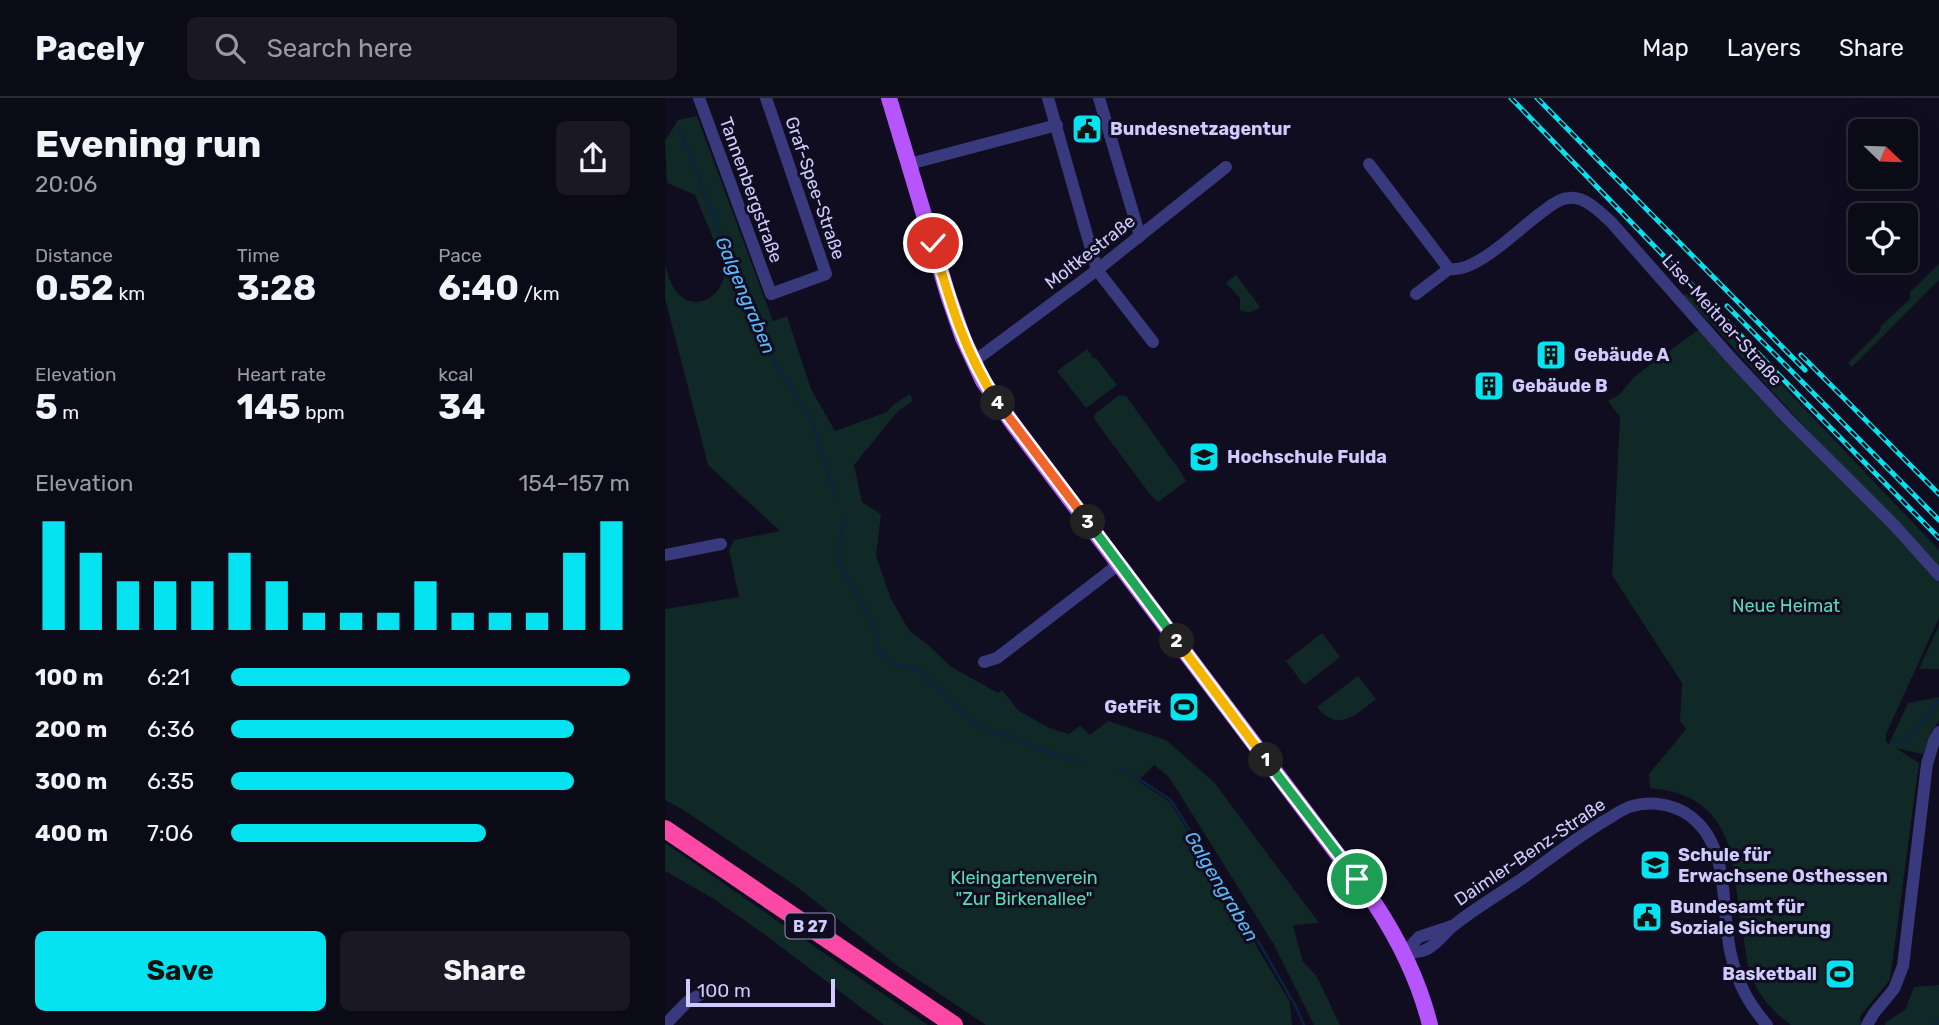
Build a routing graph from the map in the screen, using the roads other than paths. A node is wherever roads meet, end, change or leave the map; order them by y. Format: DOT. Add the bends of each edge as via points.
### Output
graph roads {
  1 [pos="699,98"];
  2 [pos="766,98"];
  3 [pos="889,98"];
  4 [pos="1048,98"];
  5 [pos="1099,98"];
  6 [pos="1056,125"];
  7 [pos="909,164"];
  8 [pos="1369,164"];
  9 [pos="1226,167"];
  10 [pos="1138,238"];
  11 [pos="1097,270"];
  12 [pos="1451,270"];
  13 [pos="771,294"];
  14 [pos="1416,294"];
  15 [pos="1153,342"];
  16 [pos="973,362"];
  17 [pos="720,544"];
  18 [pos="665,555"];
  19 [pos="1119,564"];
  20 [pos="1939,575"];
  21 [pos="984,662"];
  22 [pos="1939,732"];
  23 [pos="665,829"];
  24 [pos="1404,953"];
  25 [pos="712,988"];
  26 [pos="665,1025"];
  27 [pos="954,1025"];
  28 [pos="1430,1025"];
  29 [pos="1767,1025"];
  30 [pos="1867,1025"];
  1 -- 13 [label="street, Tannenbergstraße"];
  2 -- 13 [label="street, Graf-Spee-Straße" via="826,274"];
  3 -- 7 [label="main road"];
  4 -- 6 [label="street"];
  5 -- 10 [label="street"];
  6 -- 7 [label="street"];
  6 -- 11 [label="street"];
  7 -- 16 [label="main road"];
  8 -- 12 [label="street"];
  9 -- 10 [label="street, Moltkestraße"];
  10 -- 11 [label="street, Moltkestraße"];
  11 -- 15 [label="street"];
  11 -- 16 [label="street, Moltkestraße"];
  12 -- 14 [label="street, Lise-Meitner-Straße"];
  12 -- 20 [label="street, Lise-Meitner-Straße" via="1464,268 1493,251 1553,204 1569,198 1588,203 1611,222 1731,358"];
  16 -- 19 [label="main road" via="1007,416"];
  17 -- 18 [label="street"];
  19 -- 21 [label="street" via="997,658"];
  19 -- 24 [label="main road" via="1357,879"];
  22 -- 30 [label="street" via="1927,764 1901,976"];
  23 -- 27 [label="highway, B 27"];
  24 -- 28 [label="main road"];
  24 -- 29 [label="street, Daimler-Benz-Straße" via="1419,936 1452,926 1628,807 1675,807 1697,821 1715,847 1730,954 1740,985"];
  25 -- 26 [label="street" via="687,1002"];
}
